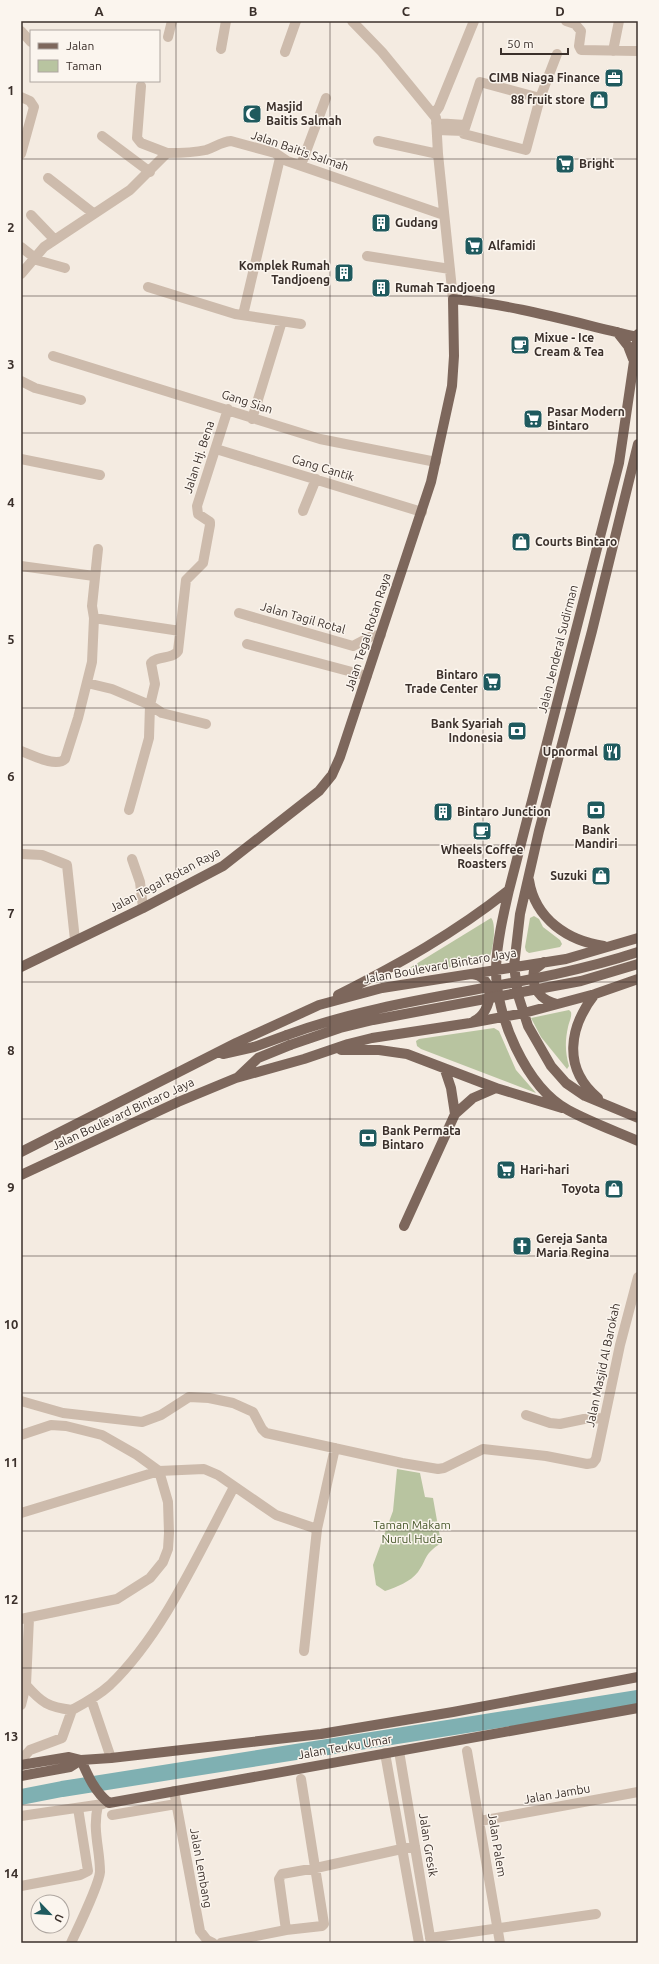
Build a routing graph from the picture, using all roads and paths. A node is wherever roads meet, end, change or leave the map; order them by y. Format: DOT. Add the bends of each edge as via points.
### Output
graph roads {
  1 [pos="24,21"];
  2 [pos="172,21"];
  3 [pos="226,21"];
  4 [pos="296,21"];
  5 [pos="352,21"];
  6 [pos="474,21"];
  7 [pos="566,21"];
  8 [pos="619,21"];
  9 [pos="21,31"];
  10 [pos="168,37"];
  11 [pos="30,41"];
  12 [pos="221,49"];
  13 [pos="613,50"];
  14 [pos="638,51"];
  15 [pos="284,52"];
  16 [pos="557,54"];
  17 [pos="141,86"];
  18 [pos="21,97"];
  19 [pos="326,98"];
  20 [pos="540,98"];
  21 [pos="436,122"];
  22 [pos="464,128"];
  23 [pos="102,136"];
  24 [pos="378,141"];
  25 [pos="167,153"];
  26 [pos="21,154"];
  27 [pos="438,154"];
  28 [pos="280,158"];
  29 [pos="301,165"];
  30 [pos="150,172"];
  31 [pos="48,178"];
  32 [pos="93,213"];
  33 [pos="31,215"];
  34 [pos="444,215"];
  35 [pos="54,239"];
  36 [pos="21,247"];
  37 [pos="367,256"];
  38 [pos="34,258"];
  39 [pos="65,268"];
  40 [pos="450,269"];
  41 [pos="21,274"];
  42 [pos="148,287"];
  43 [pos="453,298"];
  44 [pos="243,315"];
  45 [pos="282,321"];
  46 [pos="301,324"];
  47 [pos="617,332"];
  48 [pos="638,336"];
  49 [pos="53,356"];
  50 [pos="634,362"];
  51 [pos="21,381"];
  52 [pos="81,400"];
  53 [pos="228,410"];
  54 [pos="252,419"];
  55 [pos="638,444"];
  56 [pos="216,450"];
  57 [pos="21,459"];
  58 [pos="436,462"];
  59 [pos="636,463"];
  60 [pos="100,475"];
  61 [pos="316,479"];
  62 [pos="303,511"];
  63 [pos="422,512"];
  64 [pos="597,548"];
  65 [pos="98,549"];
  66 [pos="612,554"];
  67 [pos="21,566"];
  68 [pos="593,566"];
  69 [pos="608,570"];
  70 [pos="94,576"];
  71 [pos="238,613"];
  72 [pos="94,618"];
  73 [pos="180,631"];
  74 [pos="380,635"];
  75 [pos="247,644"];
  76 [pos="367,676"];
  77 [pos="87,683"];
  78 [pos="150,705"];
  79 [pos="206,724"];
  80 [pos="21,751"];
  81 [pos="129,810"];
  82 [pos="21,854"];
  83 [pos="132,859"];
  84 [pos="528,876"];
  85 [pos="509,890"];
  86 [pos="143,908"];
  87 [pos="638,938"];
  88 [pos="75,940"];
  89 [pos="608,947"];
  90 [pos="638,952"];
  91 [pos="544,962"];
  92 [pos="638,964"];
  93 [pos="21,966"];
  94 [pos="514,966"];
  95 [pos="496,969"];
  96 [pos="465,974"];
  97 [pos="638,979"];
  98 [pos="595,994"];
  99 [pos="557,1004"];
  100 [pos="319,1005"];
  101 [pos="524,1012"];
  102 [pos="504,1016"];
  103 [pos="470,1023"];
  104 [pos="330,1051"];
  105 [pos="210,1058"];
  106 [pos="445,1070"];
  107 [pos="236,1078"];
  108 [pos="496,1088"];
  109 [pos="607,1106"];
  110 [pos="567,1110"];
  111 [pos="455,1114"];
  112 [pos="638,1118"];
  113 [pos="638,1140"];
  114 [pos="21,1152"];
  115 [pos="21,1175"];
  116 [pos="404,1226"];
  117 [pos="638,1277"];
  118 [pos="21,1401"];
  119 [pos="526,1415"];
  120 [pos="604,1418"];
  121 [pos="21,1435"];
  122 [pos="335,1448"];
  123 [pos="159,1471"];
  124 [pos="234,1487"];
  125 [pos="21,1513"];
  126 [pos="317,1529"];
  127 [pos="25,1618"];
  128 [pos="304,1651"];
  129 [pos="638,1677"];
  130 [pos="26,1685"];
  131 [pos="90,1699"];
  132 [pos="21,1705"];
  133 [pos="638,1708"];
  134 [pos="72,1710"];
  135 [pos="399,1751"];
  136 [pos="468,1751"];
  137 [pos="385,1753"];
  138 [pos="111,1758"];
  139 [pos="21,1760"];
  140 [pos="81,1760"];
  141 [pos="21,1766"];
  142 [pos="21,1776"];
  143 [pos="301,1779"];
  144 [pos="174,1791"];
  145 [pos="638,1792"];
  146 [pos="103,1802"];
  147 [pos="176,1804"];
  148 [pos="78,1808"];
  149 [pos="112,1815"];
  150 [pos="21,1816"];
  151 [pos="480,1821"];
  152 [pos="415,1846"];
  153 [pos="402,1848"];
  154 [pos="316,1868"];
  155 [pos="21,1886"];
  156 [pos="596,1914"];
  157 [pos="497,1928"];
  158 [pos="286,1930"];
  159 [pos="431,1941"];
  160 [pos="71,1943"];
  161 [pos="213,1943"];
  162 [pos="221,1943"];
  163 [pos="419,1943"];
  164 [pos="500,1943"];
  1 -- 9 [label="street"];
  2 -- 10 [label="street"];
  3 -- 12 [label="street"];
  4 -- 15 [label="street"];
  5 -- 21 [label="street" via="382,52"];
  6 -- 21 [label="street" via="439,107"];
  7 -- 13 [label="street" via="575,24 582,31 579,46 582,50"];
  8 -- 13 [label="street"];
  9 -- 11 [label="street"];
  13 -- 14 [label="street"];
  16 -- 20 [label="street"];
  17 -- 25 [label="street" via="137,138 141,143"];
  18 -- 26 [label="street" via="30,101 34,107"];
  19 -- 29 [label="street"];
  20 -- 22 [label="street" via="480,82"];
  20 -- 22 [label="street" via="526,150 464,134"];
  21 -- 22 [label="street"];
  21 -- 27 [label="street"];
  23 -- 30 [label="street"];
  24 -- 27 [label="street"];
  25 -- 28 [label="street, Jalan Baitis Salmah" via="194,152 231,141 275,153"];
  25 -- 30 [label="street"];
  27 -- 34 [label="street"];
  28 -- 29 [label="street, Jalan Baitis Salmah"];
  28 -- 44 [label="street"];
  29 -- 34 [label="street, Jalan Baitis Salmah"];
  30 -- 32 [label="street" via="130,190"];
  31 -- 32 [label="street"];
  32 -- 35 [label="street"];
  33 -- 35 [label="street"];
  34 -- 40 [label="street"];
  35 -- 38 [label="street"];
  36 -- 38 [label="street"];
  37 -- 40 [label="street"];
  38 -- 39 [label="street"];
  38 -- 41 [label="street"];
  40 -- 43 [label="street"];
  42 -- 44 [label="street"];
  43 -- 47 [label="main road" via="532,311"];
  43 -- 58 [label="main road, Jalan Tegal Rotan Raya" via="452,386"];
  44 -- 45 [label="street"];
  45 -- 46 [label="street"];
  45 -- 54 [label="street"];
  47 -- 48 [label="main road"];
  47 -- 50 [label="main road" via="628,346"];
  48 -- 50 [label="main road, Jalan Jenderal Sudirman"];
  49 -- 53 [label="street, Gang Sian"];
  50 -- 64 [label="main road, Jalan Jenderal Sudirman" via="619,463"];
  51 -- 52 [label="street" via="35,388"];
  53 -- 54 [label="street, Gang Sian"];
  53 -- 56 [label="street, Jalan Hj. Bena"];
  54 -- 58 [label="street, Gang Sian" via="320,439"];
  55 -- 59 [label="main road"];
  56 -- 61 [label="street, Gang Cantik"];
  56 -- 73 [label="street, Jalan Hj. Bena" via="197,506 198,514 210,522 204,562 186,580"];
  57 -- 60 [label="street"];
  58 -- 63 [label="main road, Jalan Tegal Rotan Raya"];
  59 -- 66 [label="main road"];
  61 -- 62 [label="street"];
  61 -- 63 [label="street, Gang Cantik"];
  63 -- 74 [label="main road, Jalan Tegal Rotan Raya"];
  64 -- 66 [label="main road" via="605,555"];
  64 -- 68 [label="main road, Jalan Jenderal Sudirman"];
  65 -- 70 [label="street"];
  66 -- 69 [label="main road"];
  67 -- 70 [label="street"];
  68 -- 69 [label="main road" via="603,564"];
  68 -- 85 [label="main road, Jalan Jenderal Sudirman"];
  69 -- 84 [label="main road"];
  70 -- 72 [label="street"];
  71 -- 74 [label="street, Jalan Tagil Rotal" via="353,646 372,636"];
  72 -- 73 [label="street"];
  72 -- 77 [label="street" via="93,646"];
  73 -- 78 [label="street, Jalan Hj. Bena" via="176,654 151,663 154,684"];
  74 -- 76 [label="main road, Jalan Tegal Rotan Raya"];
  75 -- 76 [label="street"];
  76 -- 86 [label="main road, Jalan Tegal Rotan Raya" via="340,757 327,783 252,846 223,866"];
  77 -- 78 [label="street" via="112,689"];
  77 -- 80 [label="street" via="64,761 51,762"];
  78 -- 79 [label="street" via="167,714"];
  78 -- 81 [label="street, Jalan Hj. Bena" via="150,738"];
  82 -- 88 [label="street" via="42,855 67,865"];
  83 -- 86 [label="street" via="140,882"];
  84 -- 89 [label="main road" via="538,907 553,925 573,938"];
  84 -- 94 [label="main road" via="520,914"];
  85 -- 95 [label="main road, Jalan Jenderal Sudirman"];
  85 -- 100 [label="main road" via="453,931 398,965"];
  86 -- 88 [label="main road, Jalan Tegal Rotan Raya"];
  87 -- 89 [label="main road, Jalan Boulevard Bintaro Jaya"];
  88 -- 93 [label="main road, Jalan Tegal Rotan Raya"];
  89 -- 91 [label="main road, Jalan Boulevard Bintaro Jaya" via="566,959"];
  90 -- 105 [label="main road, Jalan Boulevard Bintaro Jaya, bridge" via="560,974 370,1009 338,1017 254,1047"];
  91 -- 94 [label="main road, Jalan Boulevard Bintaro Jaya"];
  91 -- 99 [label="main road" via="534,970 533,982 544,999"];
  92 -- 107 [label="main road, Jalan Boulevard Bintaro Jaya, bridge" via="567,984 340,1028 258,1058"];
  94 -- 95 [label="main road, Jalan Boulevard Bintaro Jaya"];
  94 -- 101 [label="main road" via="518,995"];
  95 -- 96 [label="main road, Jalan Boulevard Bintaro Jaya"];
  95 -- 102 [label="main road, Jalan Jenderal Sudirman"];
  96 -- 100 [label="main road, Jalan Boulevard Bintaro Jaya" via="382,988"];
  96 -- 103 [label="main road" via="480,977 487,984 490,998 486,1011"];
  97 -- 98 [label="main road, Jalan Boulevard Bintaro Jaya"];
  98 -- 99 [label="main road, Jalan Boulevard Bintaro Jaya"];
  98 -- 109 [label="main road" via="584,1008 577,1024 573,1038 573,1054 581,1080"];
  99 -- 101 [label="main road, Jalan Boulevard Bintaro Jaya"];
  100 -- 105 [label="main road, Jalan Boulevard Bintaro Jaya"];
  101 -- 102 [label="main road, Jalan Boulevard Bintaro Jaya"];
  101 -- 109 [label="main road" via="538,1045 566,1083 585,1096"];
  102 -- 103 [label="main road, Jalan Boulevard Bintaro Jaya"];
  102 -- 110 [label="main road, Jalan Jenderal Sudirman" via="515,1046 529,1072 544,1092"];
  103 -- 104 [label="main road, Jalan Boulevard Bintaro Jaya" via="372,1038"];
  104 -- 106 [label="main road" via="354,1049 407,1054"];
  104 -- 107 [label="main road, Jalan Boulevard Bintaro Jaya"];
  105 -- 114 [label="main road, Jalan Boulevard Bintaro Jaya"];
  106 -- 108 [label="main road"];
  106 -- 111 [label="main road"];
  107 -- 115 [label="main road, Jalan Boulevard Bintaro Jaya"];
  108 -- 110 [label="main road"];
  108 -- 111 [label="main road" via="473,1098"];
  109 -- 112 [label="main road"];
  110 -- 113 [label="main road"];
  111 -- 116 [label="main road"];
  117 -- 120 [label="street, Jalan Masjid Al Barokah"];
  118 -- 122 [label="street" via="63,1413 142,1422 161,1415 189,1397 209,1398 233,1403 253,1412 266,1433"];
  119 -- 120 [label="street" via="560,1424"];
  120 -- 122 [label="street, Jalan Masjid Al Barokah" via="596,1459 593,1463 587,1464 546,1456 483,1449 438,1469"];
  121 -- 123 [label="street" via="51,1425 102,1435"];
  122 -- 126 [label="street"];
  123 -- 124 [label="street" via="204,1469 218,1475"];
  123 -- 125 [label="street"];
  123 -- 127 [label="street" via="168,1502 168,1549 163,1562 150,1578 116,1600"];
  124 -- 126 [label="street" via="276,1515"];
  124 -- 131 [label="street" via="182,1585 142,1649 109,1686"];
  126 -- 128 [label="street"];
  127 -- 130 [label="street"];
  129 -- 138 [label="main road, Jalan Teuku Umar" via="321,1734"];
  130 -- 132 [label="street"];
  130 -- 134 [label="street" via="40,1701 51,1707"];
  131 -- 134 [label="street"];
  131 -- 138 [label="street"];
  133 -- 135 [label="main road, Jalan Teuku Umar"];
  134 -- 139 [label="street" via="62,1738 30,1750"];
  135 -- 137 [label="main road, Jalan Teuku Umar"];
  135 -- 152 [label="street, Jalan Gresik"];
  136 -- 151 [label="street, Jalan Palem"];
  137 -- 144 [label="main road, Jalan Teuku Umar"];
  137 -- 153 [label="street"];
  138 -- 140 [label="main road, Jalan Teuku Umar"];
  140 -- 141 [label="main road, Jalan Teuku Umar" via="69,1757"];
  140 -- 142 [label="main road, Jalan Teuku Umar" via="70,1767"];
  140 -- 146 [label="main road"];
  143 -- 154 [label="street"];
  144 -- 146 [label="main road, Jalan Teuku Umar"];
  144 -- 147 [label="street, Jalan Lembang"];
  145 -- 151 [label="street, Jalan Jambu"];
  146 -- 148 [label="street"];
  146 -- 160 [label="street" via="94,1829 100,1868 99,1878"];
  147 -- 149 [label="street"];
  147 -- 161 [label="street, Jalan Lembang" via="200,1931"];
  148 -- 150 [label="street"];
  148 -- 155 [label="street" via="88,1871 80,1875"];
  151 -- 157 [label="street, Jalan Palem"];
  152 -- 153 [label="street"];
  152 -- 159 [label="street, Jalan Gresik"];
  153 -- 154 [label="street"];
  153 -- 163 [label="street"];
  154 -- 158 [label="street" via="286,1872 279,1876"];
  154 -- 158 [label="street" via="324,1924"];
  156 -- 157 [label="street"];
  157 -- 159 [label="street"];
  157 -- 164 [label="street, Jalan Palem"];
  158 -- 162 [label="street"];
}
